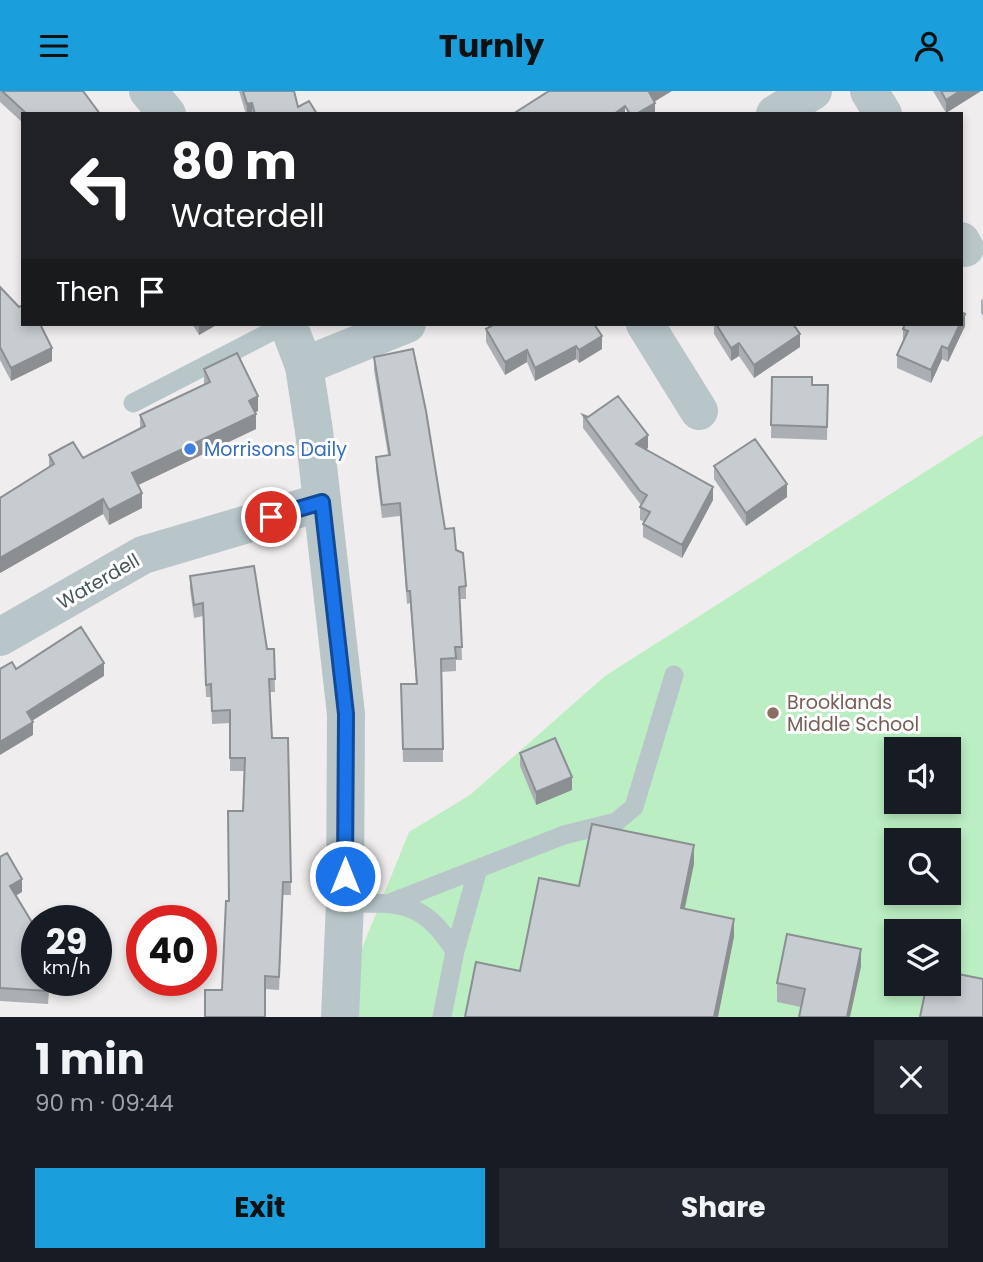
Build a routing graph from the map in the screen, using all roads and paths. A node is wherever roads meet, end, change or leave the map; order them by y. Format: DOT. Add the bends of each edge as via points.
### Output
graph roads {
  1 [pos="148,91"];
  2 [pos="813,91"];
  3 [pos="869,91"];
  4 [pos="165,112"];
  5 [pos="778,112"];
  6 [pos="882,112"];
  7 [pos="283,326"];
  8 [pos="288,326"];
  9 [pos="402,326"];
  10 [pos="646,326"];
  11 [pos="303,366"];
  12 [pos="133,403"];
  13 [pos="699,411"];
  14 [pos="322,502"];
  15 [pos="0,637"];
  16 [pos="674,675"];
  17 [pos="478,869"];
  18 [pos="345,903"];
  19 [pos="390,903"];
  20 [pos="455,951"];
  21 [pos="340,1017"];
  22 [pos="442,1017"];
  1 -- 4 [label="street"];
  2 -- 5 [label="street"];
  3 -- 6 [label="street"];
  7 -- 12 [label="lane"];
  8 -- 11 [label="street"];
  9 -- 11 [label="street"];
  10 -- 13 [label="street"];
  11 -- 14 [label="street"];
  14 -- 15 [label="street, Waterdell" via="144,555"];
  14 -- 18 [label="street" via="346,714"];
  16 -- 17 [label="lane" via="634,807 617,822 564,835"];
  17 -- 19 [label="lane"];
  17 -- 20 [label="lane"];
  18 -- 19 [label="lane"];
  18 -- 21 [label="street"];
  19 -- 20 [label="lane" via="423,913"];
  20 -- 22 [label="lane"];
}
